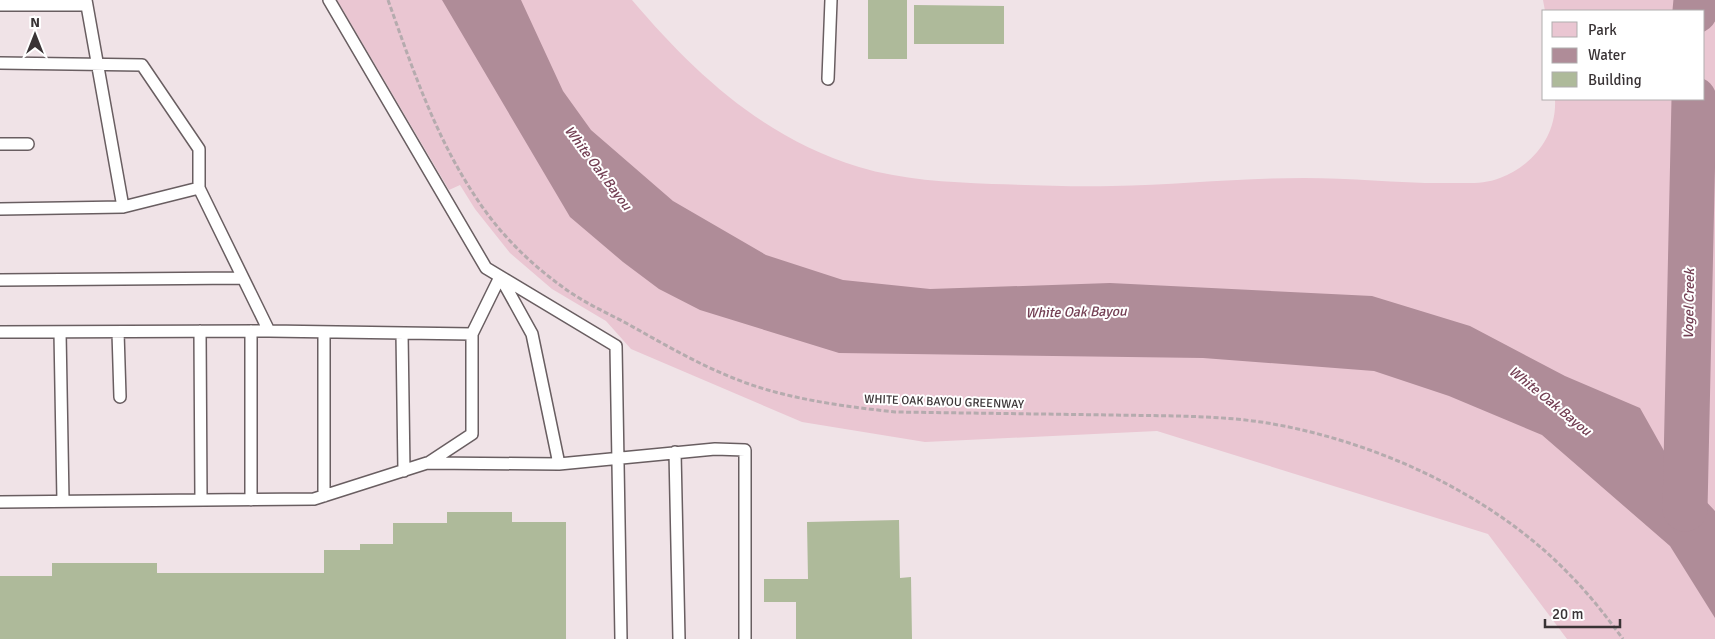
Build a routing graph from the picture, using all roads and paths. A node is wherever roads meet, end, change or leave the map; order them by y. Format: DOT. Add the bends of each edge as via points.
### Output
graph roads {
  1 [pos="329,0"];
  2 [pos="388,0"];
  3 [pos="831,0"];
  4 [pos="86,2"];
  5 [pos="0,5"];
  6 [pos="0,63"];
  7 [pos="96,64"];
  8 [pos="828,79"];
  9 [pos="0,144"];
  10 [pos="28,144"];
  11 [pos="199,188"];
  12 [pos="123,207"];
  13 [pos="0,208"];
  14 [pos="500,276"];
  15 [pos="243,278"];
  16 [pos="0,280"];
  17 [pos="200,331"];
  18 [pos="250,331"];
  19 [pos="269,331"];
  20 [pos="0,332"];
  21 [pos="60,332"];
  22 [pos="118,332"];
  23 [pos="324,332"];
  24 [pos="402,333"];
  25 [pos="472,334"];
  26 [pos="120,397"];
  27 [pos="675,452"];
  28 [pos="618,457"];
  29 [pos="427,463"];
  30 [pos="560,464"];
  31 [pos="404,471"];
  32 [pos="324,496"];
  33 [pos="201,500"];
  34 [pos="251,500"];
  35 [pos="63,501"];
  36 [pos="0,502"];
  37 [pos="621,639"];
  38 [pos="679,639"];
  39 [pos="745,639"];
  40 [pos="1623,639"];
  1 -- 14 [label="lane" via="486,268"];
  2 -- 40 [label="path, WHITE OAK BAYOU GREENWAY" via="422,94 448,149 494,222 518,250 565,289 685,356 759,387 859,408 905,412 1213,417 1260,422 1338,439 1404,463 1490,510 1568,573"];
  3 -- 8 [label="lane"];
  4 -- 5 [label="lane"];
  4 -- 7 [label="lane"];
  6 -- 7 [label="lane"];
  7 -- 11 [label="lane" via="142,64 199,149"];
  7 -- 12 [label="lane"];
  9 -- 10 [label="lane"];
  11 -- 12 [label="lane"];
  11 -- 15 [label="lane"];
  12 -- 13 [label="lane"];
  14 -- 25 [label="lane"];
  14 -- 28 [label="lane" via="616,346"];
  14 -- 30 [label="lane" via="532,334"];
  15 -- 16 [label="lane"];
  15 -- 19 [label="lane"];
  17 -- 18 [label="lane"];
  17 -- 22 [label="lane"];
  17 -- 33 [label="lane"];
  18 -- 19 [label="lane"];
  18 -- 34 [label="lane"];
  19 -- 23 [label="lane"];
  20 -- 21 [label="lane"];
  21 -- 22 [label="lane"];
  21 -- 35 [label="lane"];
  22 -- 26 [label="lane"];
  23 -- 24 [label="lane"];
  23 -- 32 [label="lane"];
  24 -- 25 [label="lane"];
  24 -- 31 [label="lane"];
  25 -- 29 [label="lane" via="472,434"];
  27 -- 28 [label="lane"];
  27 -- 38 [label="lane"];
  27 -- 39 [label="lane" via="745,450"];
  28 -- 30 [label="lane"];
  28 -- 37 [label="lane"];
  29 -- 30 [label="lane"];
  29 -- 31 [label="lane"];
  31 -- 32 [label="lane"];
  32 -- 34 [label="lane"];
  33 -- 34 [label="lane"];
  33 -- 35 [label="lane"];
  35 -- 36 [label="lane"];
}
